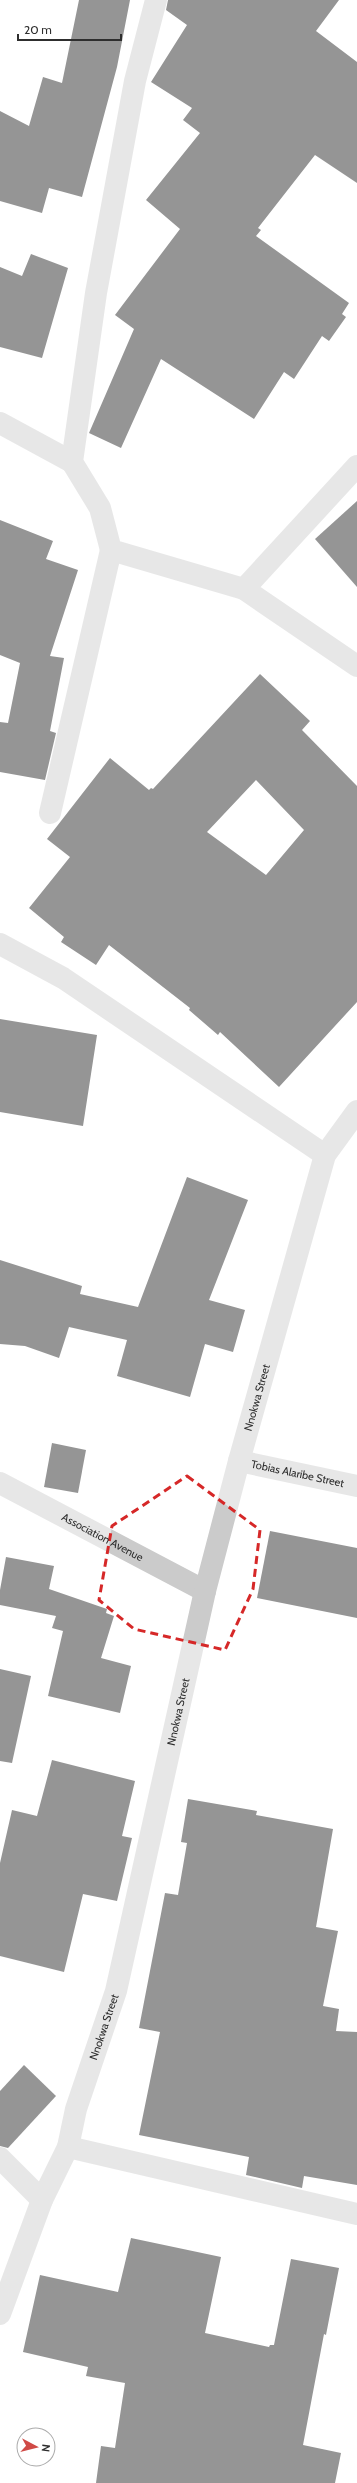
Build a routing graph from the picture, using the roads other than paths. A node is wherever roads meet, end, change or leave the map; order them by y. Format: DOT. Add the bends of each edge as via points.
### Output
graph roads {
  1 [pos="156,0"];
  2 [pos="0,423"];
  3 [pos="72,462"];
  4 [pos="357,466"];
  5 [pos="111,550"];
  6 [pos="244,589"];
  7 [pos="357,666"];
  8 [pos="50,813"];
  9 [pos="0,944"];
  10 [pos="357,1111"];
  11 [pos="325,1155"];
  12 [pos="238,1461"];
  13 [pos="0,1485"];
  14 [pos="357,1486"];
  15 [pos="205,1591"];
  16 [pos="68,2147"];
  17 [pos="0,2158"];
  18 [pos="42,2200"];
  19 [pos="357,2214"];
  20 [pos="0,2314"];
  1 -- 3 [label="street" via="135,81 96,293"];
  2 -- 3 [label="street"];
  3 -- 5 [label="street" via="100,508"];
  4 -- 6 [label="street"];
  5 -- 6 [label="street"];
  5 -- 8 [label="street"];
  6 -- 7 [label="street"];
  9 -- 11 [label="street" via="63,978"];
  10 -- 11 [label="street, Nnokwa Street"];
  11 -- 12 [label="street, Nnokwa Street"];
  12 -- 14 [label="street, Tobias Alaribe Street"];
  12 -- 15 [label="street, Nnokwa Street"];
  13 -- 15 [label="street, Association Avenue"];
  15 -- 16 [label="street, Nnokwa Street" via="116,1991 76,2109"];
  16 -- 18 [label="street, Nnokwa Street"];
  16 -- 19 [label="street"];
  17 -- 18 [label="street"];
  18 -- 20 [label="street, Nnokwa Street"];
}
